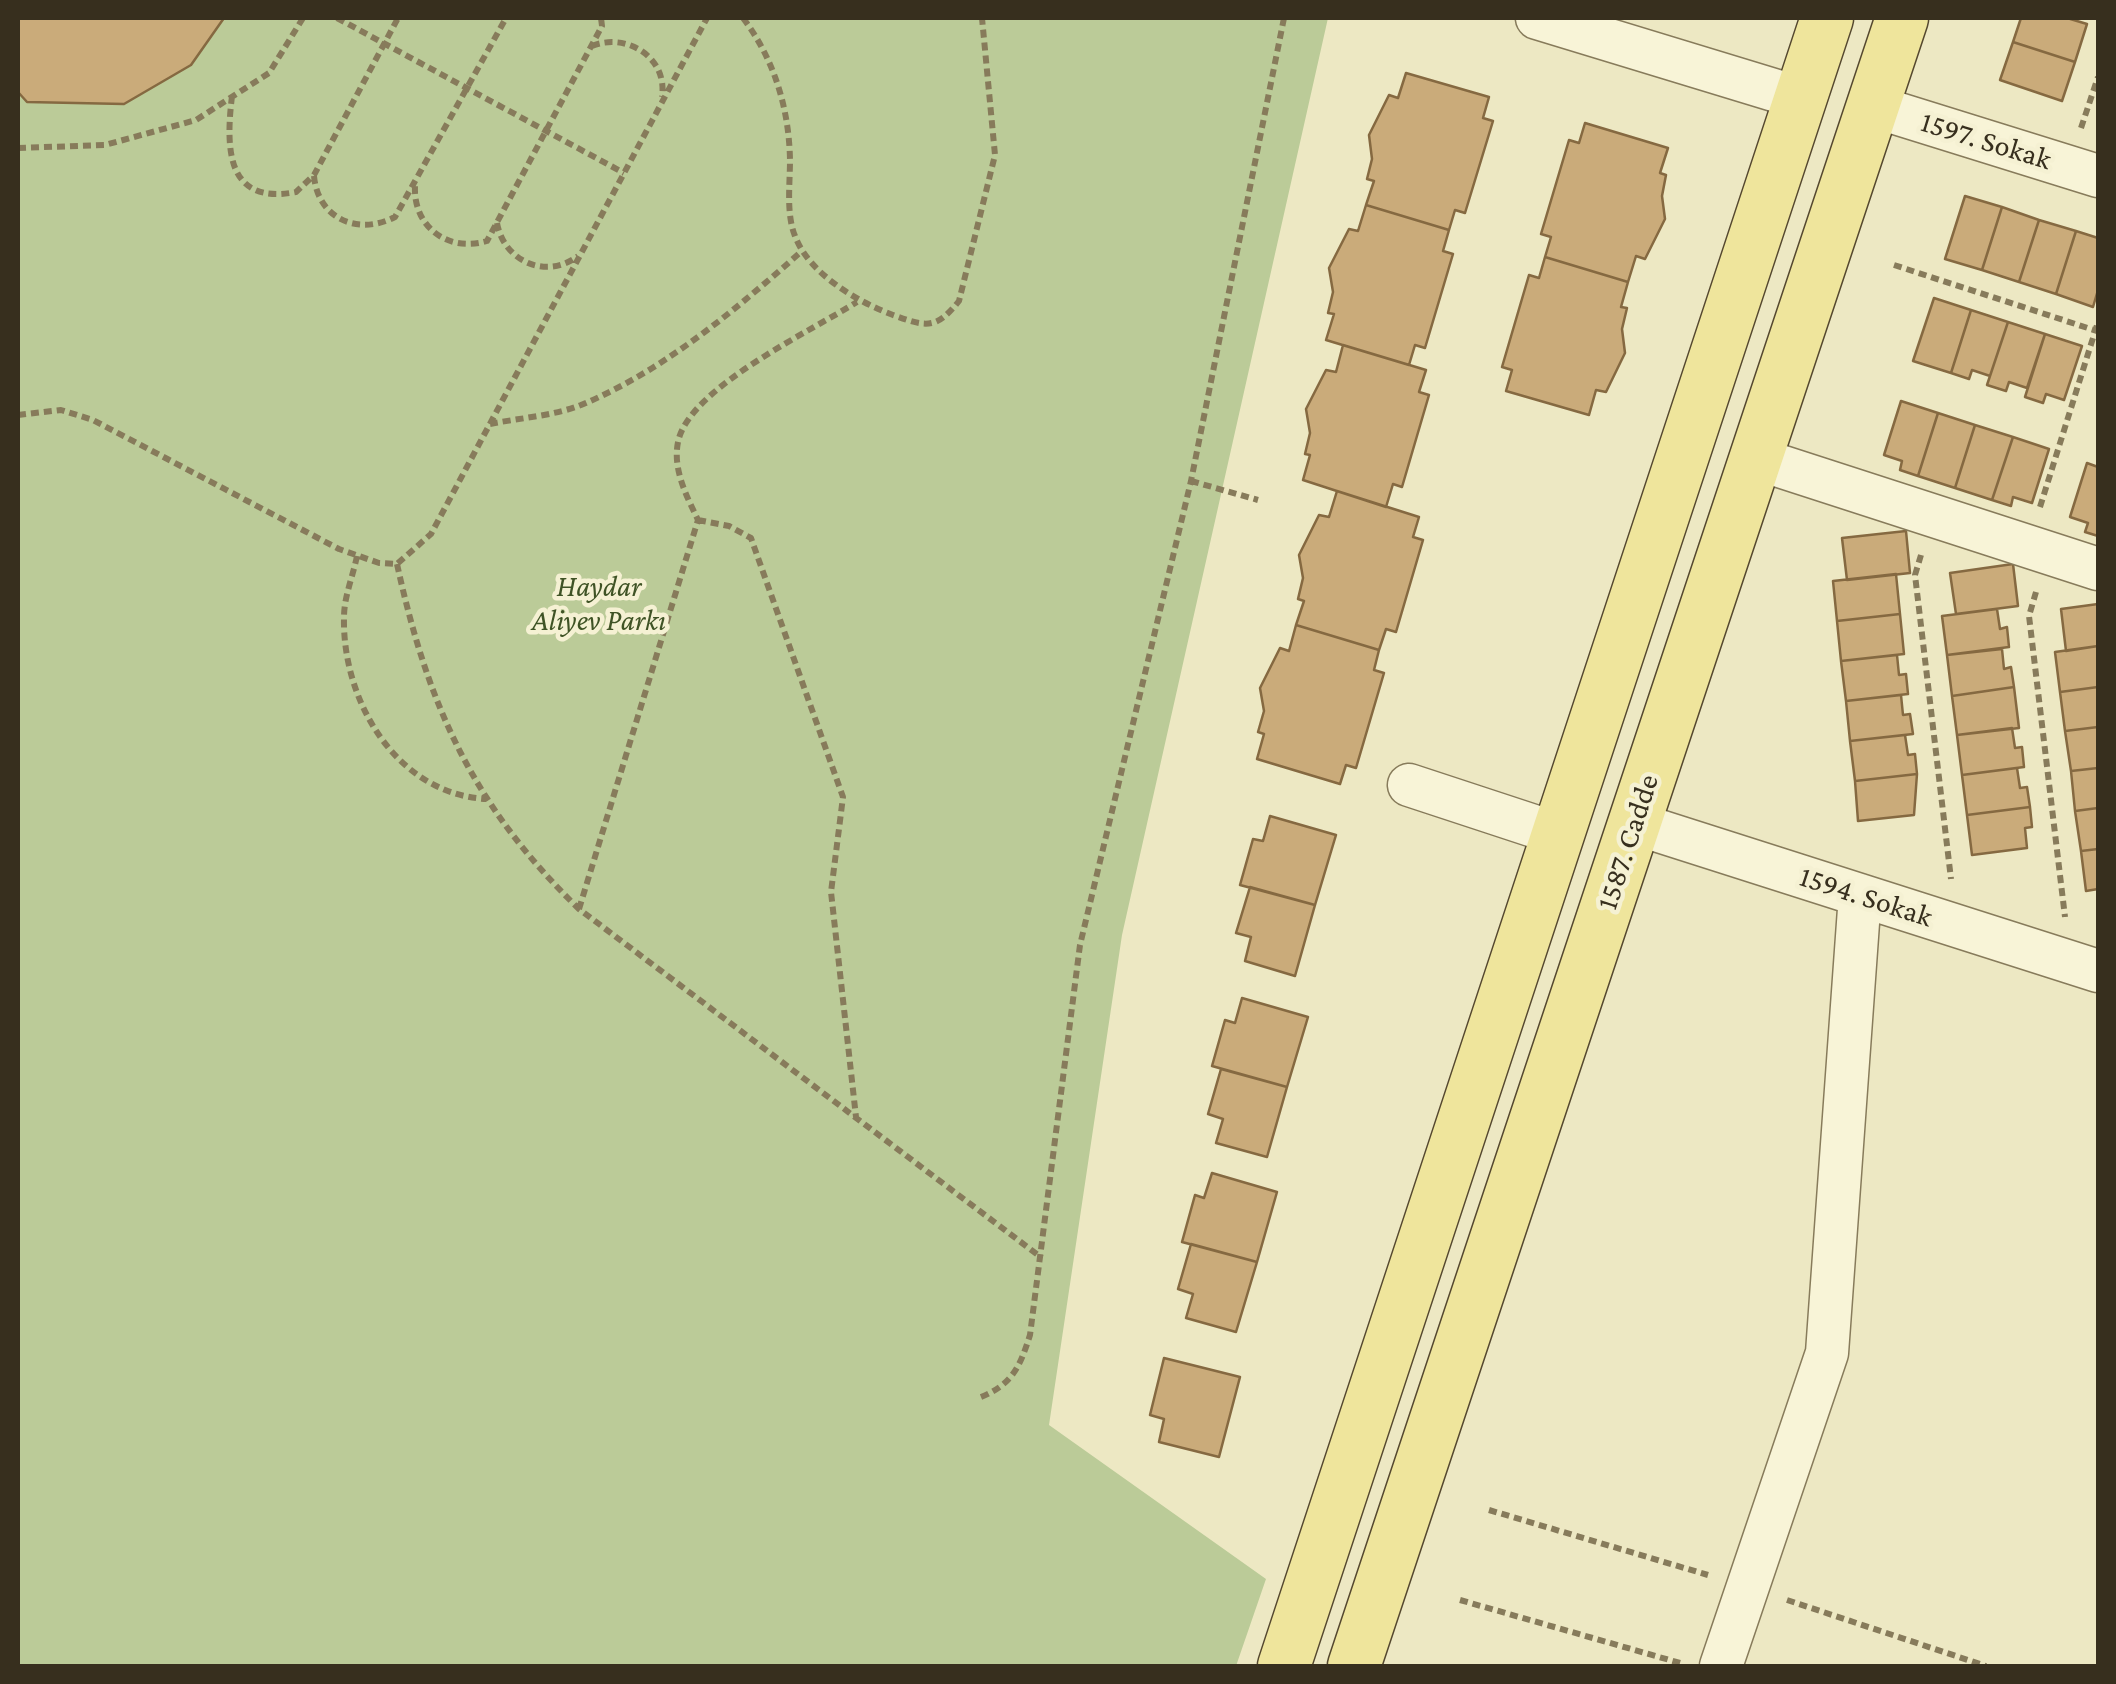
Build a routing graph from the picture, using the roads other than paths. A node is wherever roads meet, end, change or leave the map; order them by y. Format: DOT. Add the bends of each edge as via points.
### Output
graph roads {
  1 [pos="1537,18"];
  2 [pos="1827,18"];
  3 [pos="1902,18"];
  4 [pos="1800,98"];
  5 [pos="1873,106"];
  6 [pos="2083,171"];
  7 [pos="1756,458"];
  8 [pos="2098,570"];
  9 [pos="1409,785"];
  10 [pos="1634,823"];
  11 [pos="1558,834"];
  12 [pos="1860,895"];
  13 [pos="2084,966"];
  14 [pos="1284,1666"];
  15 [pos="1354,1666"];
  16 [pos="1721,1666"];
  1 -- 4 [label="street"];
  2 -- 4 [label="main road"];
  3 -- 5 [label="main road, 1587. Cadde"];
  4 -- 11 [label="main road"];
  5 -- 6 [label="street, 1597. Sokak"];
  5 -- 7 [label="main road, 1587. Cadde"];
  7 -- 8 [label="street"];
  7 -- 10 [label="main road, 1587. Cadde"];
  9 -- 11 [label="street"];
  10 -- 12 [label="street, 1594. Sokak"];
  10 -- 15 [label="main road, 1587. Cadde"];
  11 -- 14 [label="main road"];
  12 -- 13 [label="street, 1594. Sokak"];
  12 -- 16 [label="street" via="1827,1353"];
}
